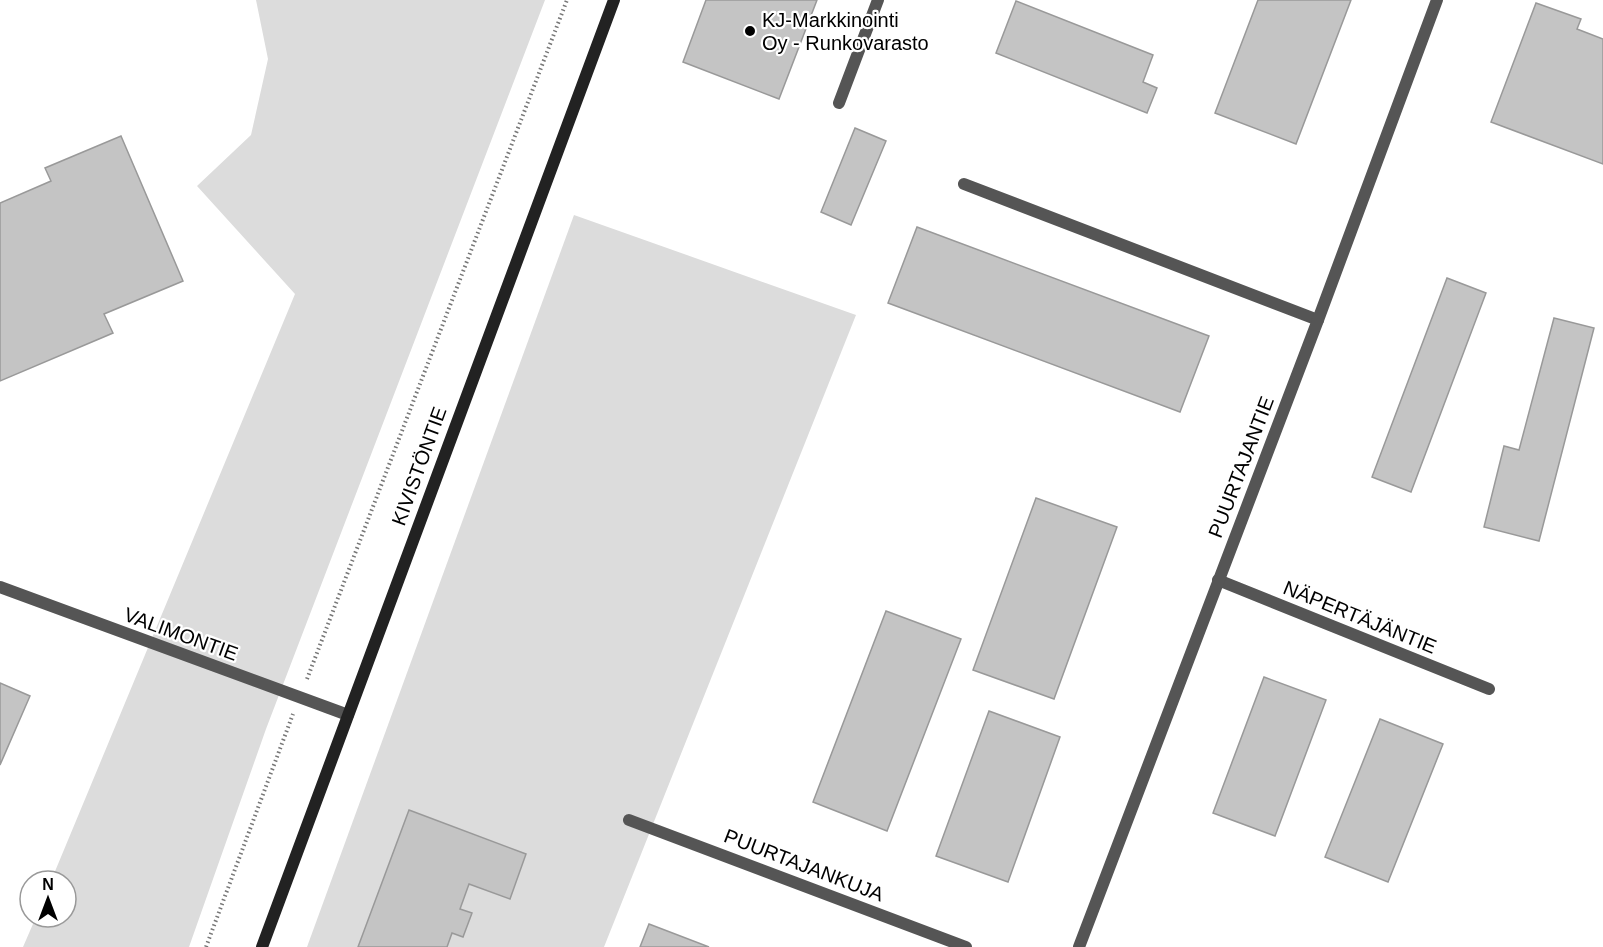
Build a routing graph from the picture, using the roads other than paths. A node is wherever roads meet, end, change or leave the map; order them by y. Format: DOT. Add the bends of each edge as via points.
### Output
graph roads {
  1 [pos="614,0"];
  2 [pos="878,0"];
  3 [pos="1437,0"];
  4 [pos="839,103"];
  5 [pos="964,184"];
  6 [pos="1318,320"];
  7 [pos="1218,580"];
  8 [pos="0,587"];
  9 [pos="1489,689"];
  10 [pos="348,715"];
  11 [pos="629,820"];
  12 [pos="262,947"];
  13 [pos="966,947"];
  14 [pos="1079,947"];
  1 -- 10 [label="main road, KIVISTÖNTIE"];
  2 -- 4 [label="street"];
  3 -- 6 [label="street, PUURTAJANTIE"];
  5 -- 6 [label="street"];
  6 -- 7 [label="street, PUURTAJANTIE"];
  7 -- 9 [label="street, NÄPERTÄJÄNTIE"];
  7 -- 14 [label="street, PUURTAJANTIE"];
  8 -- 10 [label="street, VALIMONTIE"];
  10 -- 12 [label="main road, KIVISTÖNTIE"];
  11 -- 13 [label="street, PUURTAJANKUJA"];
}
